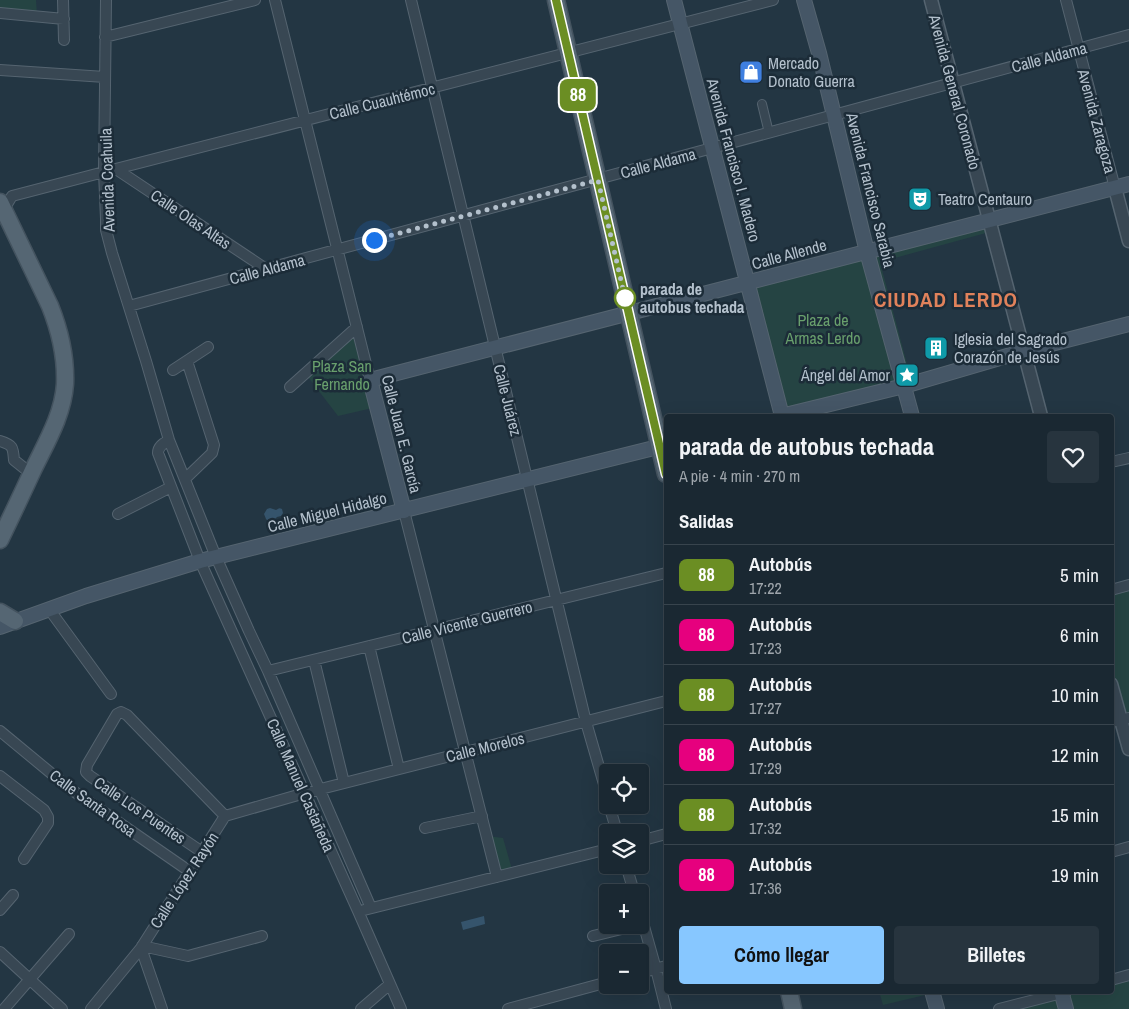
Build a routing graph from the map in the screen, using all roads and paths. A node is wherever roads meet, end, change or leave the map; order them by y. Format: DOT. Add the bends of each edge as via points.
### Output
graph roads {
  1 [pos="63,0"];
  2 [pos="106,0"];
  3 [pos="255,0"];
  4 [pos="275,0"];
  5 [pos="411,0"];
  6 [pos="556,0"];
  7 [pos="674,0"];
  8 [pos="773,0"];
  9 [pos="804,0"];
  10 [pos="931,0"];
  11 [pos="1066,0"];
  12 [pos="0,13"];
  13 [pos="64,19"];
  14 [pos="680,24"];
  15 [pos="1129,35"];
  16 [pos="105,37"];
  17 [pos="64,40"];
  18 [pos="1079,49"];
  19 [pos="568,53"];
  20 [pos="0,70"];
  21 [pos="105,77"];
  22 [pos="953,83"];
  23 [pos="432,88"];
  24 [pos="762,104"];
  25 [pos="834,115"];
  26 [pos="305,120"];
  27 [pos="769,133"];
  28 [pos="713,148"];
  29 [pos="116,169"];
  30 [pos="104,172"];
  31 [pos="598,180"];
  32 [pos="1129,184"];
  33 [pos="1115,188"];
  34 [pos="1,213"];
  35 [pos="463,216"];
  36 [pos="989,220"];
  37 [pos="1129,241"];
  38 [pos="338,250"];
  39 [pos="868,252"];
  40 [pos="266,269"];
  41 [pos="748,283"];
  42 [pos="129,306"];
  43 [pos="629,313"];
  44 [pos="1129,324"];
  45 [pos="357,326"];
  46 [pos="208,347"];
  47 [pos="495,348"];
  48 [pos="1024,351"];
  49 [pos="187,361"];
  50 [pos="173,370"];
  51 [pos="370,380"];
  52 [pos="904,386"];
  53 [pos="290,387"];
  54 [pos="781,414"];
  55 [pos="790,414"];
  56 [pos="911,414"];
  57 [pos="1040,414"];
  58 [pos="170,440"];
  59 [pos="0,442"];
  60 [pos="663,446"];
  61 [pos="1129,458"];
  62 [pos="1114,461"];
  63 [pos="24,468"];
  64 [pos="185,479"];
  65 [pos="527,480"];
  66 [pos="171,486"];
  67 [pos="404,511"];
  68 [pos="118,514"];
  69 [pos="0,517"];
  70 [pos="0,540"];
  71 [pos="216,557"];
  72 [pos="200,561"];
  73 [pos="664,573"];
  74 [pos="1129,585"];
  75 [pos="1114,589"];
  76 [pos="556,600"];
  77 [pos="49,609"];
  78 [pos="3,623"];
  79 [pos="434,630"];
  80 [pos="369,646"];
  81 [pos="314,660"];
  82 [pos="268,671"];
  83 [pos="111,694"];
  84 [pos="1114,696"];
  85 [pos="664,702"];
  86 [pos="1120,720"];
  87 [pos="586,722"];
  88 [pos="0,731"];
  89 [pos="1129,749"];
  90 [pos="465,752"];
  91 [pos="599,767"];
  92 [pos="398,769"];
  93 [pos="0,776"];
  94 [pos="344,783"];
  95 [pos="319,789"];
  96 [pos="304,792"];
  97 [pos="225,816"];
  98 [pos="482,816"];
  99 [pos="426,828"];
  100 [pos="664,835"];
  101 [pos="649,839"];
  102 [pos="1129,847"];
  103 [pos="599,851"];
  104 [pos="1114,851"];
  105 [pos="202,852"];
  106 [pos="24,858"];
  107 [pos="189,871"];
  108 [pos="497,877"];
  109 [pos="13,895"];
  110 [pos="371,908"];
  111 [pos="0,910"];
  112 [pos="358,911"];
  113 [pos="69,934"];
  114 [pos="602,934"];
  115 [pos="645,934"];
  116 [pos="262,936"];
  117 [pos="594,936"];
  118 [pos="141,947"];
  119 [pos="0,952"];
  120 [pos="661,967"];
  121 [pos="1129,975"];
  122 [pos="30,979"];
  123 [pos="1114,979"];
  124 [pos="390,984"];
  125 [pos="599,984"];
  126 [pos="664,992"];
  127 [pos="664,994"];
  128 [pos="790,994"];
  129 [pos="933,994"];
  130 [pos="1055,994"];
  131 [pos="1063,994"];
  132 [pos="4,1009"];
  133 [pos="62,1009"];
  134 [pos="90,1009"];
  135 [pos="162,1009"];
  136 [pos="362,1009"];
  137 [pos="401,1009"];
  138 [pos="508,1009"];
  139 [pos="666,1009"];
  140 [pos="793,1009"];
  141 [pos="937,1009"];
  142 [pos="999,1009"];
  143 [pos="1066,1009"];
  1 -- 13 [label="street"];
  2 -- 16 [label="street, Avenida Coahuila"];
  3 -- 16 [label="street"];
  4 -- 26 [label="street, Calle Juan E. García"];
  5 -- 23 [label="street, Calle Juárez"];
  6 -- 19 [label="main road"];
  7 -- 14 [label="main road, Avenida Francisco I. Madero"];
  8 -- 14 [label="street, Calle Cuauhtémoc"];
  9 -- 25 [label="main road, Avenida Francisco Sarabia"];
  10 -- 22 [label="street, Avenida General Coronado"];
  11 -- 18 [label="street, Avenida Zaragoza"];
  12 -- 13 [label="street"];
  13 -- 17 [label="street"];
  14 -- 19 [label="street, Calle Cuauhtémoc"];
  14 -- 28 [label="main road, Avenida Francisco I. Madero"];
  15 -- 18 [label="street, Calle Aldama"];
  16 -- 21 [label="street, Avenida Coahuila"];
  18 -- 22 [label="street, Calle Aldama"];
  18 -- 33 [label="street, Avenida Zaragoza"];
  19 -- 23 [label="street, Calle Cuauhtémoc"];
  19 -- 31 [label="main road"];
  20 -- 21 [label="street"];
  21 -- 30 [label="street, Avenida Coahuila"];
  22 -- 25 [label="street, Calle Aldama"];
  22 -- 36 [label="street, Avenida General Coronado"];
  23 -- 26 [label="street, Calle Cuauhtémoc"];
  23 -- 35 [label="street, Calle Juárez"];
  24 -- 27 [label="street"];
  25 -- 27 [label="street, Calle Aldama"];
  25 -- 39 [label="main road, Avenida Francisco Sarabia"];
  26 -- 29 [label="street, Calle Cuauhtémoc"];
  26 -- 38 [label="street, Calle Juan E. García"];
  27 -- 28 [label="street, Calle Aldama"];
  28 -- 31 [label="street, Calle Aldama"];
  28 -- 41 [label="main road, Avenida Francisco I. Madero"];
  29 -- 30 [label="street, Calle Cuauhtémoc"];
  29 -- 40 [label="street, Calle Olas Altas"];
  30 -- 34 [label="street, Calle Cuauhtémoc" via="12,196"];
  30 -- 42 [label="street, Avenida Coahuila" via="106,230"];
  31 -- 35 [label="street, Calle Aldama"];
  31 -- 43 [label="main road"];
  32 -- 33 [label="main road, Calle Allende"];
  33 -- 36 [label="main road, Calle Allende"];
  33 -- 37 [label="street, Avenida Zaragoza"];
  34 -- 63 [label="main road" via="44,316 56,360 52,400"];
  34 -- 70 [label="main road" via="56,321 62,345 65,385 49,439"];
  35 -- 38 [label="street, Calle Aldama"];
  35 -- 47 [label="street, Calle Juárez"];
  36 -- 39 [label="main road, Calle Allende"];
  36 -- 48 [label="street, Avenida General Coronado"];
  38 -- 40 [label="street, Calle Aldama"];
  38 -- 45 [label="street, Calle Juan E. García"];
  39 -- 41 [label="main road, Calle Allende"];
  39 -- 52 [label="main road, Avenida Francisco Sarabia"];
  40 -- 42 [label="street, Calle Aldama"];
  41 -- 43 [label="main road, Calle Allende"];
  41 -- 54 [label="main road, Avenida Francisco I. Madero"];
  42 -- 58 [label="street, Avenida Coahuila"];
  43 -- 47 [label="main road, Calle Allende"];
  43 -- 60 [label="main road"];
  44 -- 48 [label="main road"];
  45 -- 51 [label="street, Calle Juan E. García"];
  45 -- 53 [label="street"];
  46 -- 49 [label="street"];
  47 -- 51 [label="main road, Calle Allende"];
  47 -- 65 [label="street, Calle Juárez"];
  48 -- 52 [label="main road"];
  48 -- 57 [label="street, Avenida General Coronado"];
  49 -- 50 [label="street"];
  49 -- 64 [label="street" via="214,445 212,453"];
  51 -- 67 [label="main road, Calle Juan E. García"];
  52 -- 55 [label="main road"];
  52 -- 56 [label="main road, Avenida Francisco Sarabia"];
  58 -- 64 [label="street, Avenida Coahuila"];
  58 -- 66 [label="street" via="158,450"];
  59 -- 63 [label="street" via="9,444 14,460"];
  60 -- 65 [label="main road, Calle Miguel Hidalgo"];
  61 -- 62 [label="street"];
  63 -- 69 [label="main road"];
  64 -- 71 [label="street, Avenida Coahuila"];
  65 -- 67 [label="main road, Calle Miguel Hidalgo"];
  65 -- 76 [label="street, Calle Juárez"];
  66 -- 68 [label="street"];
  66 -- 72 [label="street"];
  67 -- 71 [label="main road, Calle Miguel Hidalgo"];
  67 -- 79 [label="street, Calle Juan E. García"];
  71 -- 72 [label="main road, Calle Miguel Hidalgo"];
  71 -- 82 [label="street, Calle Manuel Castañeda"];
  72 -- 77 [label="main road, Calle Miguel Hidalgo"];
  72 -- 96 [label="street, Calle Manuel Castañeda"];
  73 -- 76 [label="street, Calle Vicente Guerrero"];
  74 -- 75 [label="street"];
  76 -- 79 [label="street, Calle Vicente Guerrero"];
  76 -- 87 [label="street, Calle Juárez"];
  77 -- 78 [label="main road, Calle Miguel Hidalgo"];
  77 -- 83 [label="street"];
  79 -- 80 [label="street, Calle Vicente Guerrero"];
  79 -- 90 [label="street, Calle Juan E. García"];
  80 -- 81 [label="street, Calle Vicente Guerrero"];
  80 -- 92 [label="street"];
  81 -- 82 [label="street, Calle Vicente Guerrero"];
  81 -- 94 [label="street"];
  82 -- 95 [label="street, Calle Manuel Castañeda"];
  84 -- 86 [label="street"];
  85 -- 87 [label="street, Calle Morelos"];
  86 -- 89 [label="street"];
  87 -- 90 [label="street, Calle Morelos"];
  87 -- 91 [label="street, Calle Juárez"];
  88 -- 107 [label="street, Calle Santa Rosa" via="69,788"];
  90 -- 92 [label="street, Calle Morelos"];
  90 -- 98 [label="street, Calle Juan E. García"];
  92 -- 94 [label="street, Calle Morelos"];
  93 -- 106 [label="street" via="44,810 48,817 48,822"];
  94 -- 95 [label="street, Calle Morelos"];
  95 -- 96 [label="street, Calle Morelos"];
  95 -- 110 [label="street, Calle Manuel Castañeda"];
  96 -- 97 [label="street, Calle López Rayón"];
  96 -- 112 [label="street, Calle Manuel Castañeda"];
  97 -- 105 [label="street, Calle López Rayón"];
  97 -- 105 [label="street, Calle Los Puentes" via="127,715 117,714 86,772"];
  98 -- 99 [label="street"];
  98 -- 108 [label="street, Calle Juan E. García"];
  100 -- 101 [label="street"];
  102 -- 104 [label="street"];
  103 -- 108 [label="street"];
  105 -- 107 [label="street, Calle López Rayón"];
  107 -- 118 [label="street, Calle López Rayón"];
  108 -- 110 [label="street"];
  109 -- 111 [label="street"];
  110 -- 112 [label="street"];
  112 -- 124 [label="street, Calle Manuel Castañeda"];
  113 -- 122 [label="street"];
  114 -- 117 [label="street"];
  115 -- 120 [label="street"];
  116 -- 118 [label="street" via="188,956"];
  118 -- 134 [label="street, Calle López Rayón"];
  118 -- 135 [label="street"];
  119 -- 122 [label="street"];
  120 -- 126 [label="street"];
  121 -- 123 [label="street"];
  122 -- 132 [label="street"];
  122 -- 133 [label="street"];
  124 -- 136 [label="street"];
  124 -- 137 [label="street, Calle Manuel Castañeda"];
  125 -- 138 [label="street"];
  127 -- 139 [label="street"];
  128 -- 140 [label="main road"];
  129 -- 141 [label="main road"];
  130 -- 142 [label="street"];
  131 -- 143 [label="main road"];
}
